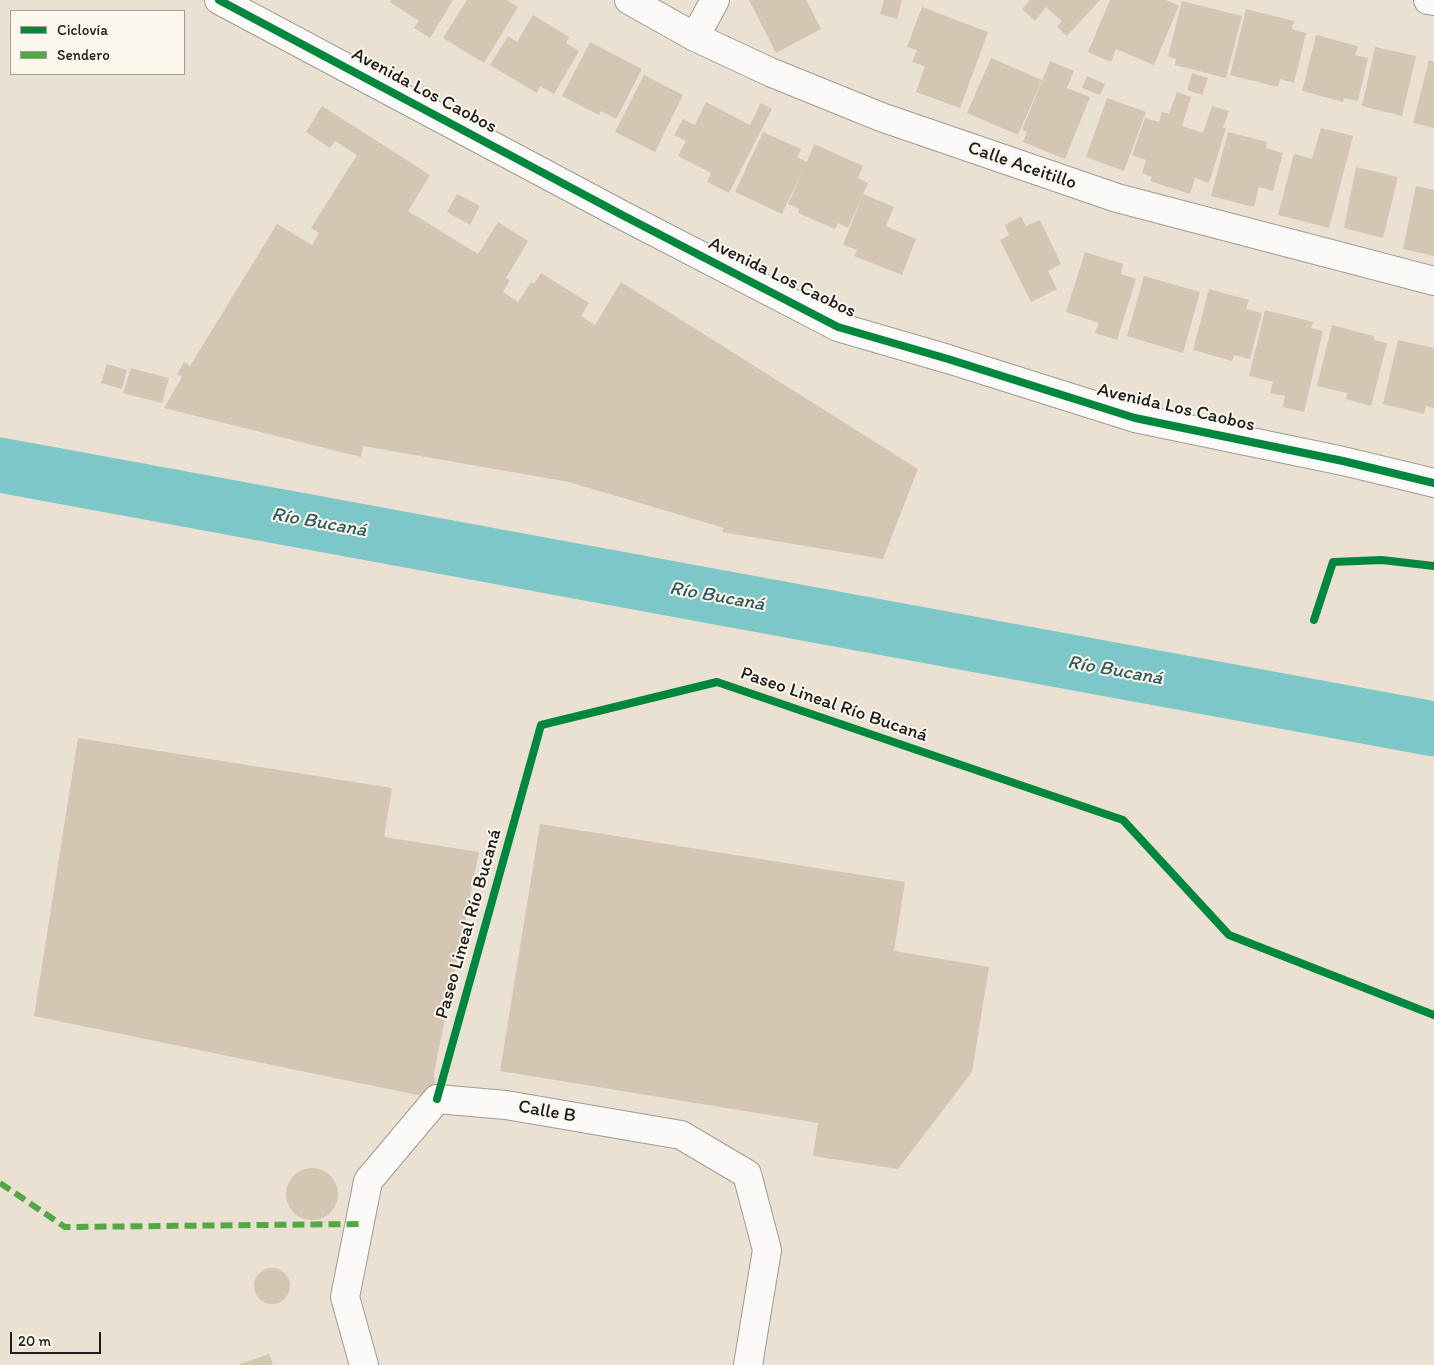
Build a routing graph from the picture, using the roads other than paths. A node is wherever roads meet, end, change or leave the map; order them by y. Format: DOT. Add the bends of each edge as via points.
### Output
graph roads {
  1 [pos="219,0"];
  2 [pos="629,0"];
  3 [pos="715,0"];
  4 [pos="1428,0"];
  5 [pos="1434,1"];
  6 [pos="694,37"];
  7 [pos="1434,281"];
  8 [pos="1434,483"];
  9 [pos="364,1365"];
  10 [pos="748,1365"];
  1 -- 8 [label="street, Avenida Los Caobos" via="838,327 1135,418"];
  2 -- 6 [label="street, Calle Aceitillo"];
  3 -- 6 [label="street"];
  4 -- 5 [label="street"];
  6 -- 7 [label="street, Calle Aceitillo" via="881,117 1117,198"];
  9 -- 10 [label="street, Calle B" via="345,1297 368,1181 437,1099 506,1105 681,1135 747,1174 767,1250"];
}
